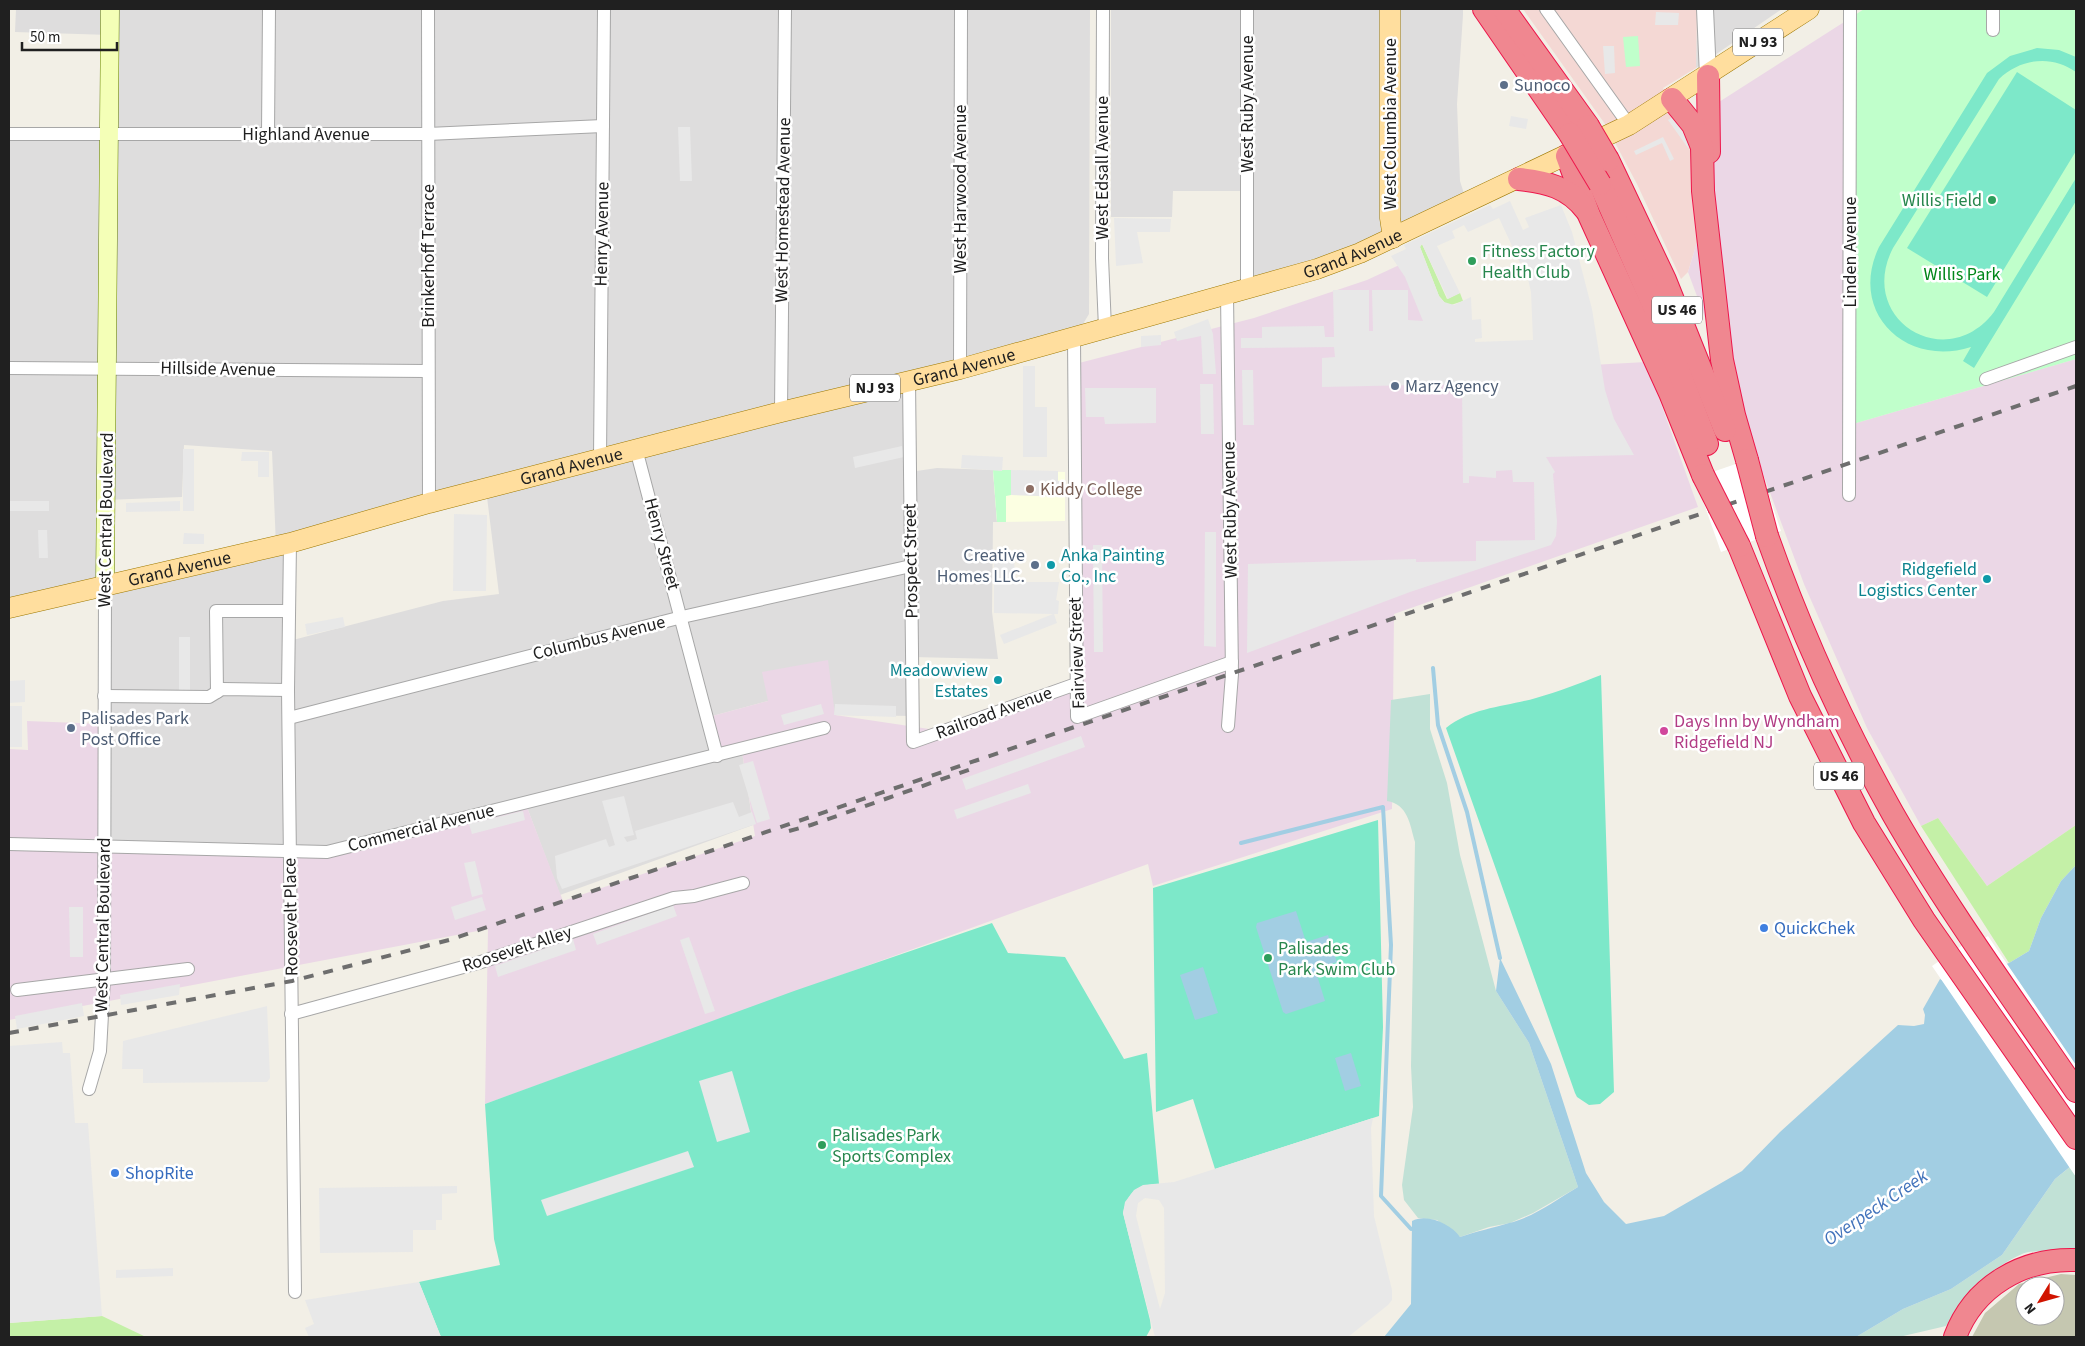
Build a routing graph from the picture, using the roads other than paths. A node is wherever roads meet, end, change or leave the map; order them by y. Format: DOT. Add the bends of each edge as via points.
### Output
graph roads {
  1 [pos="110,9"];
  2 [pos="269,9"];
  3 [pos="428,9"];
  4 [pos="604,9"];
  5 [pos="785,9"];
  6 [pos="961,9"];
  7 [pos="1103,9"];
  8 [pos="1247,9"];
  9 [pos="1390,9"];
  10 [pos="1476,9"];
  11 [pos="1484,9"];
  12 [pos="1546,9"];
  13 [pos="1705,9"];
  14 [pos="1809,9"];
  15 [pos="1850,9"];
  16 [pos="1994,9"];
  17 [pos="1507,12"];
  18 [pos="1993,30"];
  19 [pos="1506,43"];
  20 [pos="1708,76"];
  21 [pos="1672,99"];
  22 [pos="603,126"];
  23 [pos="1630,126"];
  24 [pos="1579,130"];
  25 [pos="109,133"];
  26 [pos="268,133"];
  27 [pos="9,134"];
  28 [pos="428,134"];
  29 [pos="1567,156"];
  30 [pos="1519,179"];
  31 [pos="1589,215"];
  32 [pos="1707,231"];
  33 [pos="1393,238"];
  34 [pos="1247,290"];
  35 [pos="1227,295"];
  36 [pos="1105,328"];
  37 [pos="1074,339"];
  38 [pos="2076,347"];
  39 [pos="9,368"];
  40 [pos="108,368"];
  41 [pos="960,370"];
  42 [pos="427,371"];
  43 [pos="1986,379"];
  44 [pos="909,380"];
  45 [pos="781,412"];
  46 [pos="636,449"];
  47 [pos="600,459"];
  48 [pos="1742,462"];
  49 [pos="1710,473"];
  50 [pos="1849,495"];
  51 [pos="429,503"];
  52 [pos="290,543"];
  53 [pos="912,566"];
  54 [pos="105,585"];
  55 [pos="9,608"];
  56 [pos="289,611"];
  57 [pos="682,617"];
  58 [pos="1232,662"];
  59 [pos="1076,684"];
  60 [pos="288,690"];
  61 [pos="217,692"];
  62 [pos="104,696"];
  63 [pos="289,718"];
  64 [pos="1228,726"];
  65 [pos="824,728"];
  66 [pos="913,742"];
  67 [pos="717,756"];
  68 [pos="9,844"];
  69 [pos="104,846"];
  70 [pos="290,852"];
  71 [pos="743,883"];
  72 [pos="188,969"];
  73 [pos="104,978"];
  74 [pos="17,990"];
  75 [pos="291,1014"];
  76 [pos="89,1089"];
  77 [pos="2076,1091"];
  78 [pos="2056,1112"];
  79 [pos="2076,1138"];
  80 [pos="2076,1146"];
  81 [pos="2076,1260"];
  82 [pos="295,1292"];
  83 [pos="1955,1337"];
  1 -- 25 [label="main road, West Central Boulevard"];
  2 -- 26 [label="street"];
  3 -- 28 [label="street, Brinkerhoff Terrace"];
  4 -- 22 [label="street, Henry Avenue"];
  5 -- 45 [label="street, West Homestead Avenue"];
  6 -- 41 [label="street, West Harwood Avenue"];
  7 -- 36 [label="street, West Edsall Avenue" via="1102,258"];
  8 -- 34 [label="street, West Ruby Avenue"];
  9 -- 33 [label="main road, West Columbia Avenue" via="1390,218"];
  10 -- 19 [label="highway"];
  11 -- 19 [label="highway, US 46"];
  12 -- 23 [label="street"];
  13 -- 20 [label="street"];
  14 -- 20 [label="main road, Grand Avenue / NJ 93"];
  15 -- 50 [label="street, Linden Avenue"];
  16 -- 18 [label="street"];
  17 -- 24 [label="highway, US 46"];
  19 -- 24 [label="highway, US 46"];
  20 -- 21 [label="main road, Grand Avenue / NJ 93"];
  20 -- 32 [label="highway"];
  21 -- 23 [label="main road, Grand Avenue / NJ 93"];
  21 -- 32 [label="highway" via="1693,125 1701,142"];
  22 -- 28 [label="street, Highland Avenue"];
  22 -- 47 [label="street, Henry Avenue"];
  23 -- 29 [label="main road, Grand Avenue / NJ 93"];
  24 -- 48 [label="highway, US 46, bridge" via="1608,160 1671,294"];
  24 -- 49 [label="highway, US 46, bridge" via="1661,323"];
  25 -- 26 [label="street, Highland Avenue"];
  25 -- 27 [label="street, Highland Avenue"];
  25 -- 40 [label="main road, West Central Boulevard"];
  26 -- 28 [label="street, Highland Avenue"];
  28 -- 42 [label="street, Brinkerhoff Terrace"];
  29 -- 30 [label="main road, Grand Avenue / NJ 93"];
  29 -- 31 [label="highway"];
  30 -- 31 [label="highway" via="1561,188 1578,200"];
  30 -- 33 [label="main road, Grand Avenue / NJ 93"];
  31 -- 49 [label="highway"];
  32 -- 48 [label="highway" via="1724,368"];
  33 -- 34 [label="main road, Grand Avenue / NJ 93" via="1331,264"];
  34 -- 35 [label="main road, Grand Avenue / NJ 93"];
  35 -- 36 [label="main road, Grand Avenue / NJ 93"];
  35 -- 58 [label="street, West Ruby Avenue"];
  36 -- 37 [label="main road, Grand Avenue / NJ 93"];
  37 -- 41 [label="main road, Grand Avenue / NJ 93"];
  37 -- 59 [label="street, Fairview Street"];
  38 -- 43 [label="street"];
  39 -- 40 [label="street, Hillside Avenue"];
  40 -- 42 [label="street, Hillside Avenue"];
  40 -- 54 [label="main road, West Central Boulevard"];
  41 -- 44 [label="main road, Grand Avenue / NJ 93"];
  42 -- 51 [label="street, Brinkerhoff Terrace"];
  44 -- 45 [label="main road, Grand Avenue / NJ 93"];
  44 -- 53 [label="street, Prospect Street"];
  45 -- 46 [label="main road, Grand Avenue / NJ 93"];
  46 -- 47 [label="main road, Grand Avenue / NJ 93"];
  46 -- 57 [label="street, Henry Street"];
  47 -- 51 [label="main road, Grand Avenue / NJ 93"];
  48 -- 77 [label="highway, US 46, bridge" via="1766,536 1810,647 1857,747 1916,852"];
  49 -- 78 [label="highway, US 46, bridge" via="1782,655 1838,773 1887,862"];
  51 -- 52 [label="main road, Grand Avenue / NJ 93"];
  52 -- 54 [label="main road, Grand Avenue / NJ 93"];
  52 -- 56 [label="street, Roosevelt Place"];
  53 -- 57 [label="street, Columbus Avenue"];
  53 -- 66 [label="street, Prospect Street"];
  54 -- 55 [label="main road, Grand Avenue / NJ 93"];
  54 -- 62 [label="street, West Central Boulevard"];
  56 -- 60 [label="street, Roosevelt Place"];
  56 -- 61 [label="street" via="216,611"];
  57 -- 63 [label="street, Columbus Avenue"];
  57 -- 67 [label="street, Henry Street"];
  58 -- 59 [label="street, Fairview Street" via="1077,717"];
  58 -- 64 [label="street, West Ruby Avenue"];
  59 -- 66 [label="street, Railroad Avenue"];
  60 -- 61 [label="street" via="222,689"];
  60 -- 63 [label="street, Roosevelt Place"];
  61 -- 62 [label="street" via="209,697"];
  62 -- 69 [label="street, West Central Boulevard"];
  63 -- 70 [label="street, Roosevelt Place"];
  65 -- 67 [label="street, Commercial Avenue"];
  67 -- 70 [label="street, Commercial Avenue" via="327,852"];
  68 -- 69 [label="street, Commercial Avenue"];
  69 -- 70 [label="street, Commercial Avenue"];
  69 -- 73 [label="street, West Central Boulevard"];
  70 -- 75 [label="street, Roosevelt Place"];
  71 -- 75 [label="street, Roosevelt Alley" via="674,898 478,963"];
  72 -- 73 [label="street"];
  73 -- 74 [label="street"];
  73 -- 76 [label="street, West Central Boulevard" via="100,1051"];
  75 -- 82 [label="street, Roosevelt Place"];
  78 -- 79 [label="highway, US 46"];
  78 -- 80 [label="highway"];
  81 -- 83 [label="highway" via="2040,1262 2006,1276 1978,1299"];
}
